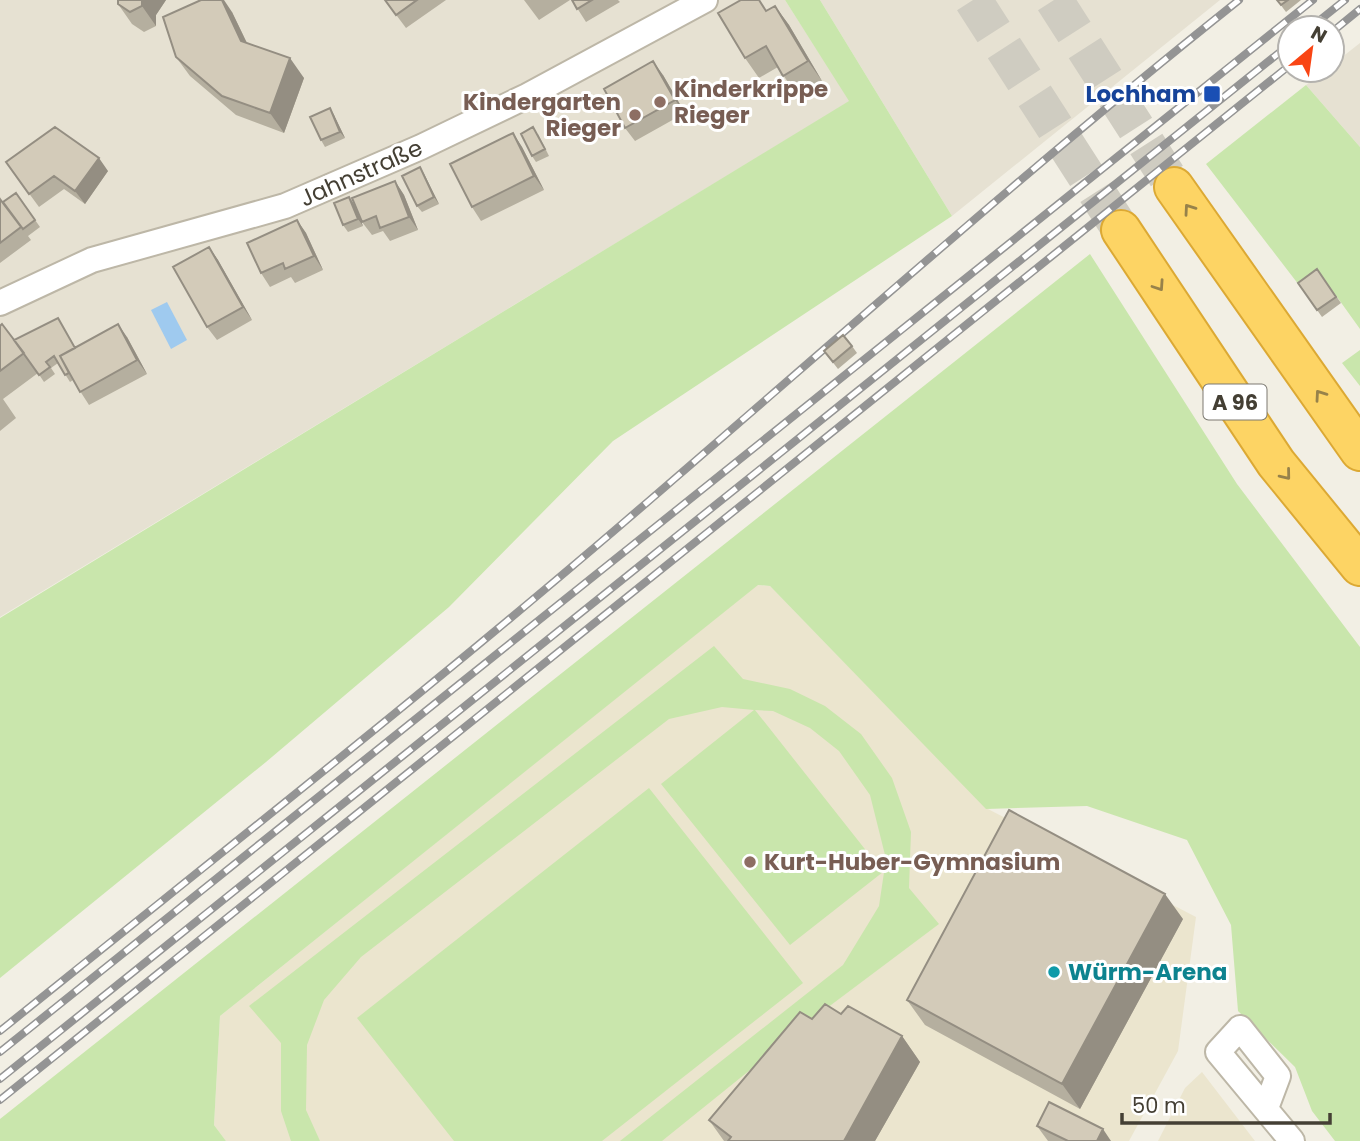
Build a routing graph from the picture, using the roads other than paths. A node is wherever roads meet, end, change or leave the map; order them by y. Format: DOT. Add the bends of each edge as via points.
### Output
graph roads {
  1 [pos="705,0"];
  2 [pos="1174,187"];
  3 [pos="1121,230"];
  4 [pos="0,303"];
  5 [pos="1360,451"];
  6 [pos="1360,566"];
  7 [pos="1266,1108"];
  8 [pos="1292,1141"];
  1 -- 4 [label="street, Jahnstraße" via="527,96 285,206 92,260"];
  5 -- 2 [label="highway, one-way"];
  3 -- 6 [label="highway, A 96, one-way" via="1276,463"];
  7 -- 8 [label="street"];
}
